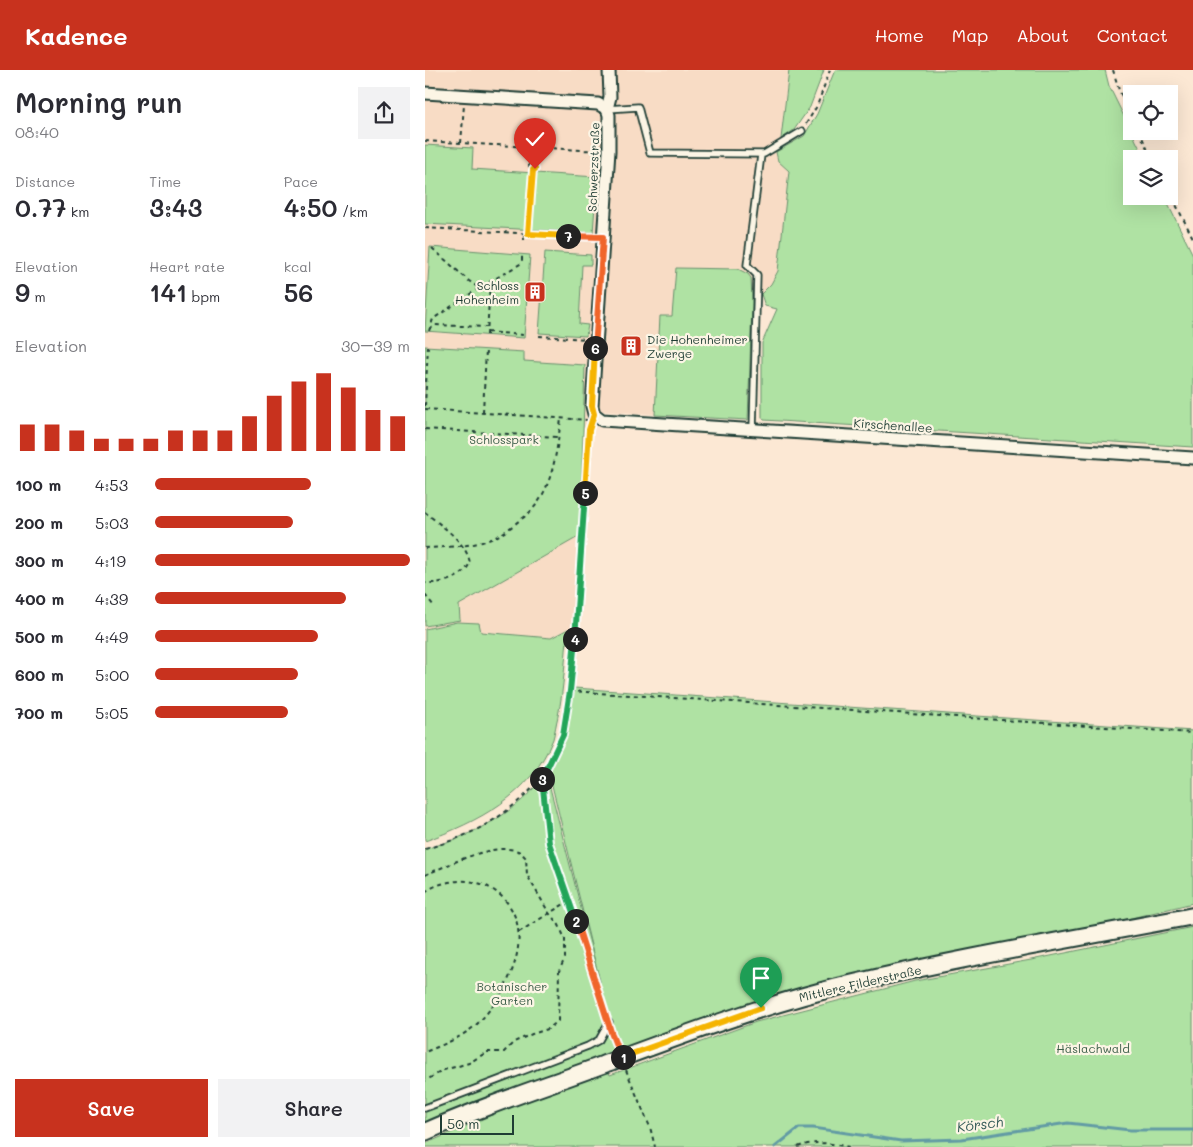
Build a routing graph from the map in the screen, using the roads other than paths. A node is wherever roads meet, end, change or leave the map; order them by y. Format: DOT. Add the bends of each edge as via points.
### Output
graph roads {
  1 [pos="609,70"];
  2 [pos="425,93"];
  3 [pos="607,109"];
  4 [pos="802,131"];
  5 [pos="761,155"];
  6 [pos="593,417"];
  7 [pos="753,430"];
  8 [pos="1193,458"];
  9 [pos="1193,916"];
  10 [pos="609,1022"];
  11 [pos="425,1108"];
  12 [pos="425,1132"];
  1 -- 3 [label="street, Schwerzstraße"];
  2 -- 3 [label="street" via="598,104"];
  3 -- 5 [label="lane" via="638,107 650,153"];
  3 -- 6 [label="street, Schwerzstraße" via="609,151"];
  4 -- 5 [label="lane"];
  5 -- 7 [label="lane" via="747,265 757,275"];
  6 -- 7 [label="street, Kirschenallee"];
  7 -- 8 [label="street, Kirschenallee"];
  9 -- 12 [label="main road, Mittlere Filderstraße" via="850,984 761,1008"];
  10 -- 11 [label="lane" via="599,1040 588,1046"];
}
